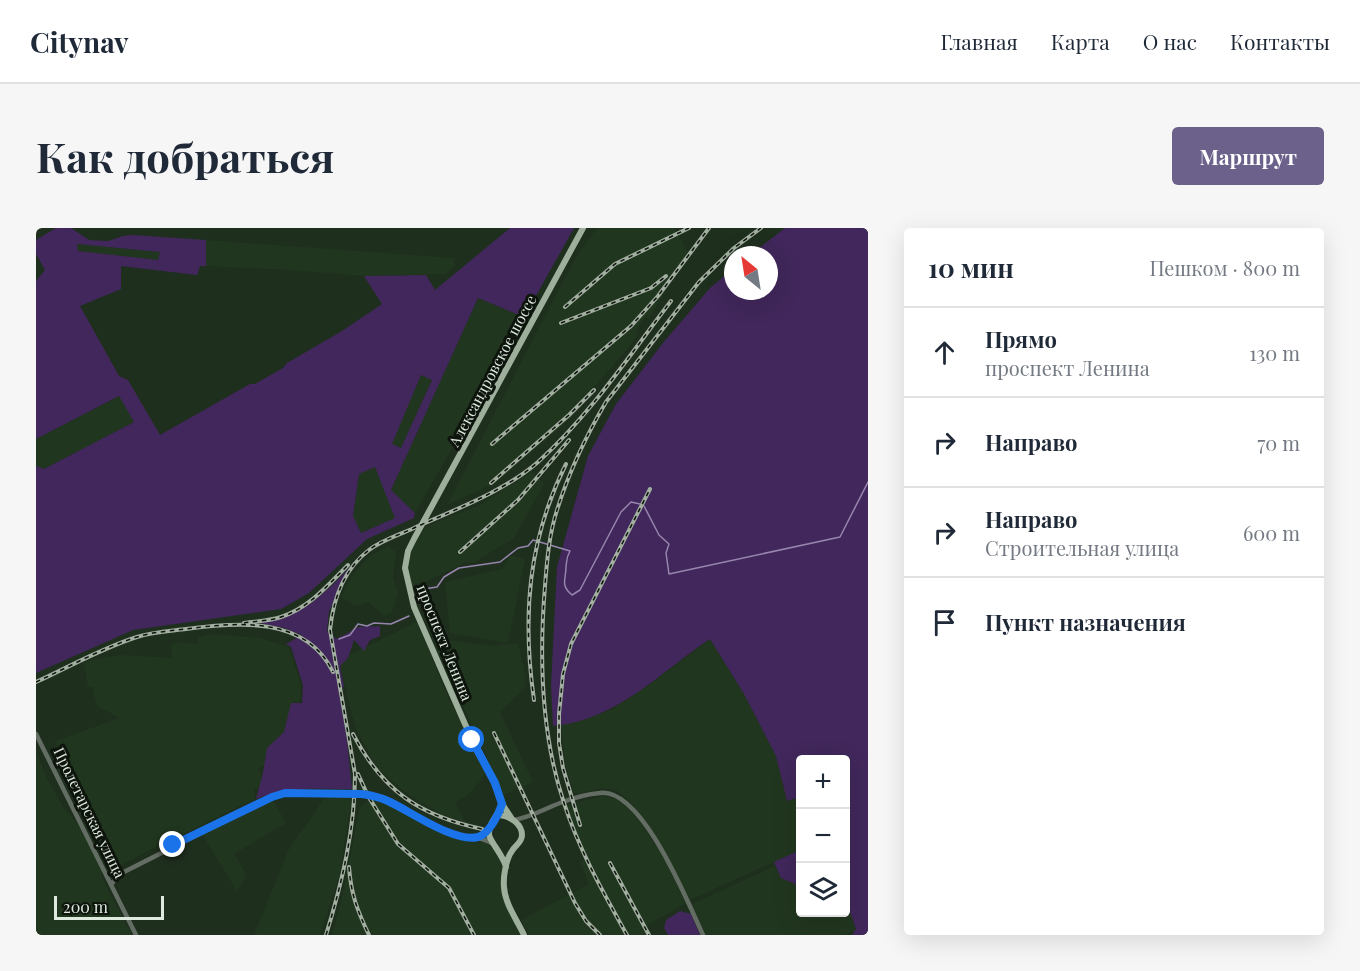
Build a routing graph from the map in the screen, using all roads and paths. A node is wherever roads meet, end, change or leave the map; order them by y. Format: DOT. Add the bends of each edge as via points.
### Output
graph roads {
  1 [pos="583,228"];
  2 [pos="423,524"];
  3 [pos="36,734"];
  4 [pos="502,801"];
  5 [pos="495,818"];
  6 [pos="525,818"];
  7 [pos="513,819"];
  8 [pos="490,827"];
  9 [pos="521,831"];
  10 [pos="474,838"];
  11 [pos="495,845"];
  12 [pos="514,848"];
  13 [pos="506,870"];
  14 [pos="111,885"];
  15 [pos="136,935"];
  16 [pos="524,935"];
  17 [pos="703,935"];
  1 -- 2 [label="main road, Александровское шоссе"];
  2 -- 4 [label="main road, проспект Ленина" via="408,551 405,577 456,704"];
  3 -- 14 [label="street, Пролетарская улица"];
  4 -- 5 [label="main road"];
  4 -- 7 [label="main road, проспект Ленина"];
  5 -- 7 [label="main road" via="503,815"];
  5 -- 8 [label="main road"];
  6 -- 7 [label="street"];
  6 -- 9 [label="street"];
  6 -- 17 [label="street" via="587,795 607,792 623,799 662,851"];
  7 -- 9 [label="main road"];
  8 -- 10 [label="street"];
  8 -- 11 [label="main road" via="489,837"];
  9 -- 12 [label="main road" via="522,838"];
  10 -- 11 [label="street"];
  10 -- 14 [label="street" via="448,832 373,796 285,793 173,845 118,875"];
  11 -- 12 [label="main road" via="505,850"];
  11 -- 13 [label="main road"];
  12 -- 13 [label="main road"];
  13 -- 16 [label="main road" via="505,894"];
  14 -- 15 [label="street, Пролетарская улица"];
}
